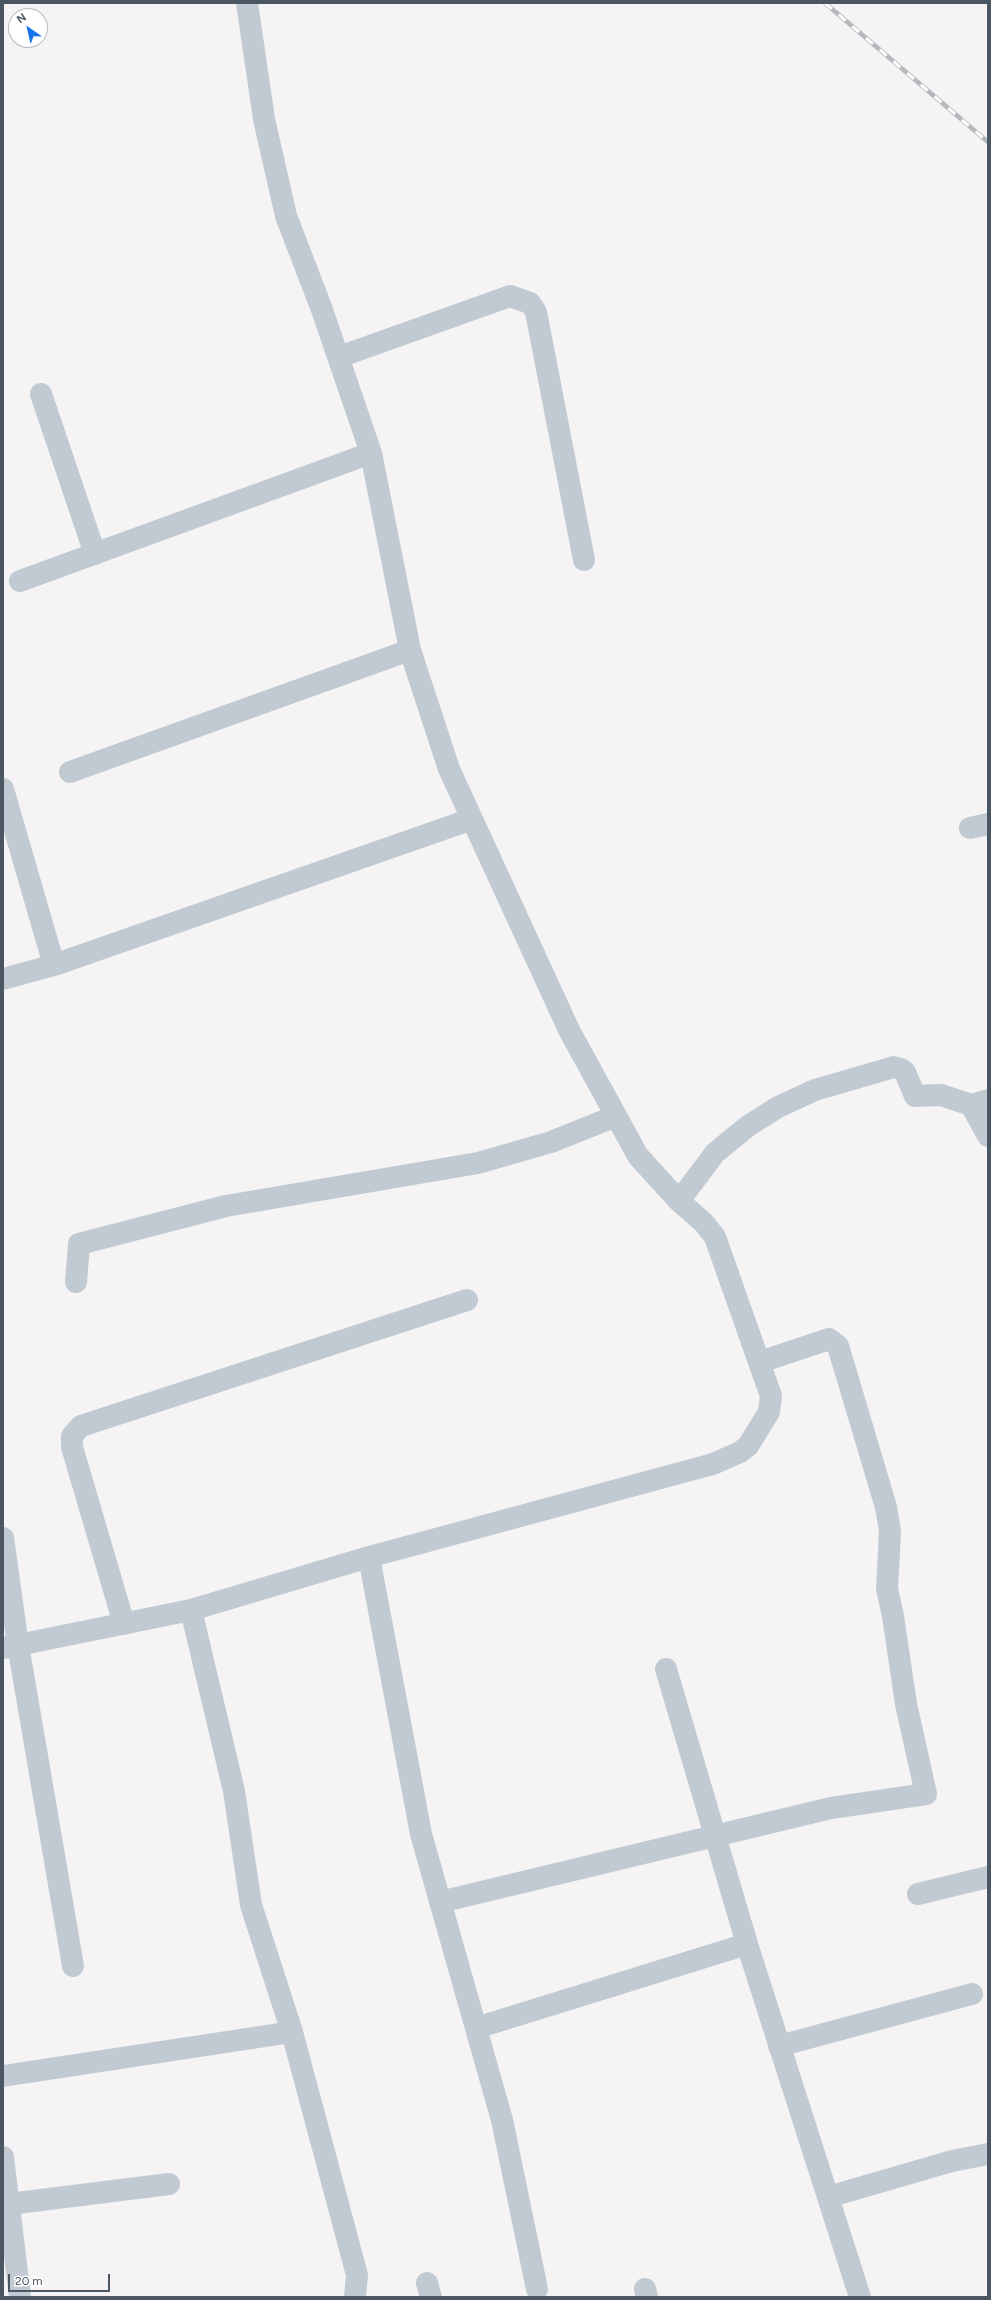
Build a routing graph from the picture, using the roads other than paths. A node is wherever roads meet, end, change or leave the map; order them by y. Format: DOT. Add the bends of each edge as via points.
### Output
graph roads {
  1 [pos="247,3"];
  2 [pos="339,357"];
  3 [pos="41,394"];
  4 [pos="371,453"];
  5 [pos="95,554"];
  6 [pos="584,560"];
  7 [pos="20,581"];
  8 [pos="410,650"];
  9 [pos="70,772"];
  10 [pos="3,789"];
  11 [pos="472,819"];
  12 [pos="54,965"];
  13 [pos="3,979"];
  14 [pos="980,1102"];
  15 [pos="616,1116"];
  16 [pos="988,1136"];
  17 [pos="679,1201"];
  18 [pos="76,1282"];
  19 [pos="467,1300"];
  20 [pos="760,1362"];
  21 [pos="3,1538"];
  22 [pos="369,1557"];
  23 [pos="191,1610"];
  24 [pos="124,1624"];
  25 [pos="10,1647"];
  26 [pos="666,1669"];
  27 [pos="715,1837"];
  28 [pos="988,1877"];
  29 [pos="918,1894"];
  30 [pos="440,1902"];
  31 [pos="747,1944"];
  32 [pos="74,1966"];
  33 [pos="972,1994"];
  34 [pos="476,2028"];
  35 [pos="292,2032"];
  36 [pos="779,2046"];
  37 [pos="3,2076"];
  38 [pos="988,2154"];
  39 [pos="3,2157"];
  40 [pos="169,2184"];
  41 [pos="828,2197"];
  42 [pos="9,2204"];
  43 [pos="537,2289"];
  44 [pos="20,2297"];
  45 [pos="355,2297"];
  46 [pos="860,2297"];
  1 -- 2 [label="street" via="264,119 286,216"];
  2 -- 4 [label="street"];
  2 -- 6 [label="street" via="510,296 530,303 536,312"];
  3 -- 5 [label="street"];
  4 -- 5 [label="street"];
  4 -- 8 [label="street"];
  5 -- 7 [label="street"];
  8 -- 9 [label="street"];
  8 -- 11 [label="street" via="449,770"];
  10 -- 12 [label="street"];
  11 -- 12 [label="street"];
  11 -- 15 [label="street" via="569,1030"];
  12 -- 13 [label="street"];
  14 -- 16 [label="street"];
  14 -- 17 [label="street" via="941,1095 915,1096 905,1072 894,1067 815,1090 778,1107 748,1126 715,1153"];
  15 -- 17 [label="street" via="638,1156"];
  15 -- 18 [label="street" via="551,1142 478,1163 226,1206 79,1244"];
  17 -- 20 [label="street" via="704,1223 715,1237"];
  19 -- 24 [label="street" via="81,1426 72,1436 72,1447"];
  20 -- 22 [label="street" via="771,1396 769,1412 748,1446 740,1452 713,1464"];
  20 -- 27 [label="street" via="829,1339 838,1346 886,1507 890,1531 887,1589 906,1704 926,1794 831,1808"];
  21 -- 25 [label="street"];
  22 -- 23 [label="street"];
  22 -- 30 [label="street" via="421,1834"];
  23 -- 24 [label="street"];
  23 -- 35 [label="street" via="234,1791 251,1905"];
  24 -- 25 [label="street"];
  25 -- 32 [label="street"];
  26 -- 27 [label="street"];
  27 -- 30 [label="street"];
  27 -- 31 [label="street"];
  28 -- 29 [label="street"];
  30 -- 34 [label="street"];
  31 -- 34 [label="street"];
  31 -- 36 [label="street"];
  33 -- 36 [label="street"];
  34 -- 43 [label="street" via="502,2120"];
  35 -- 37 [label="street"];
  35 -- 45 [label="street" via="357,2275"];
  36 -- 41 [label="street"];
  38 -- 41 [label="street" via="952,2161"];
  39 -- 42 [label="street"];
  40 -- 42 [label="street"];
  41 -- 46 [label="street"];
  42 -- 44 [label="street"];
}
